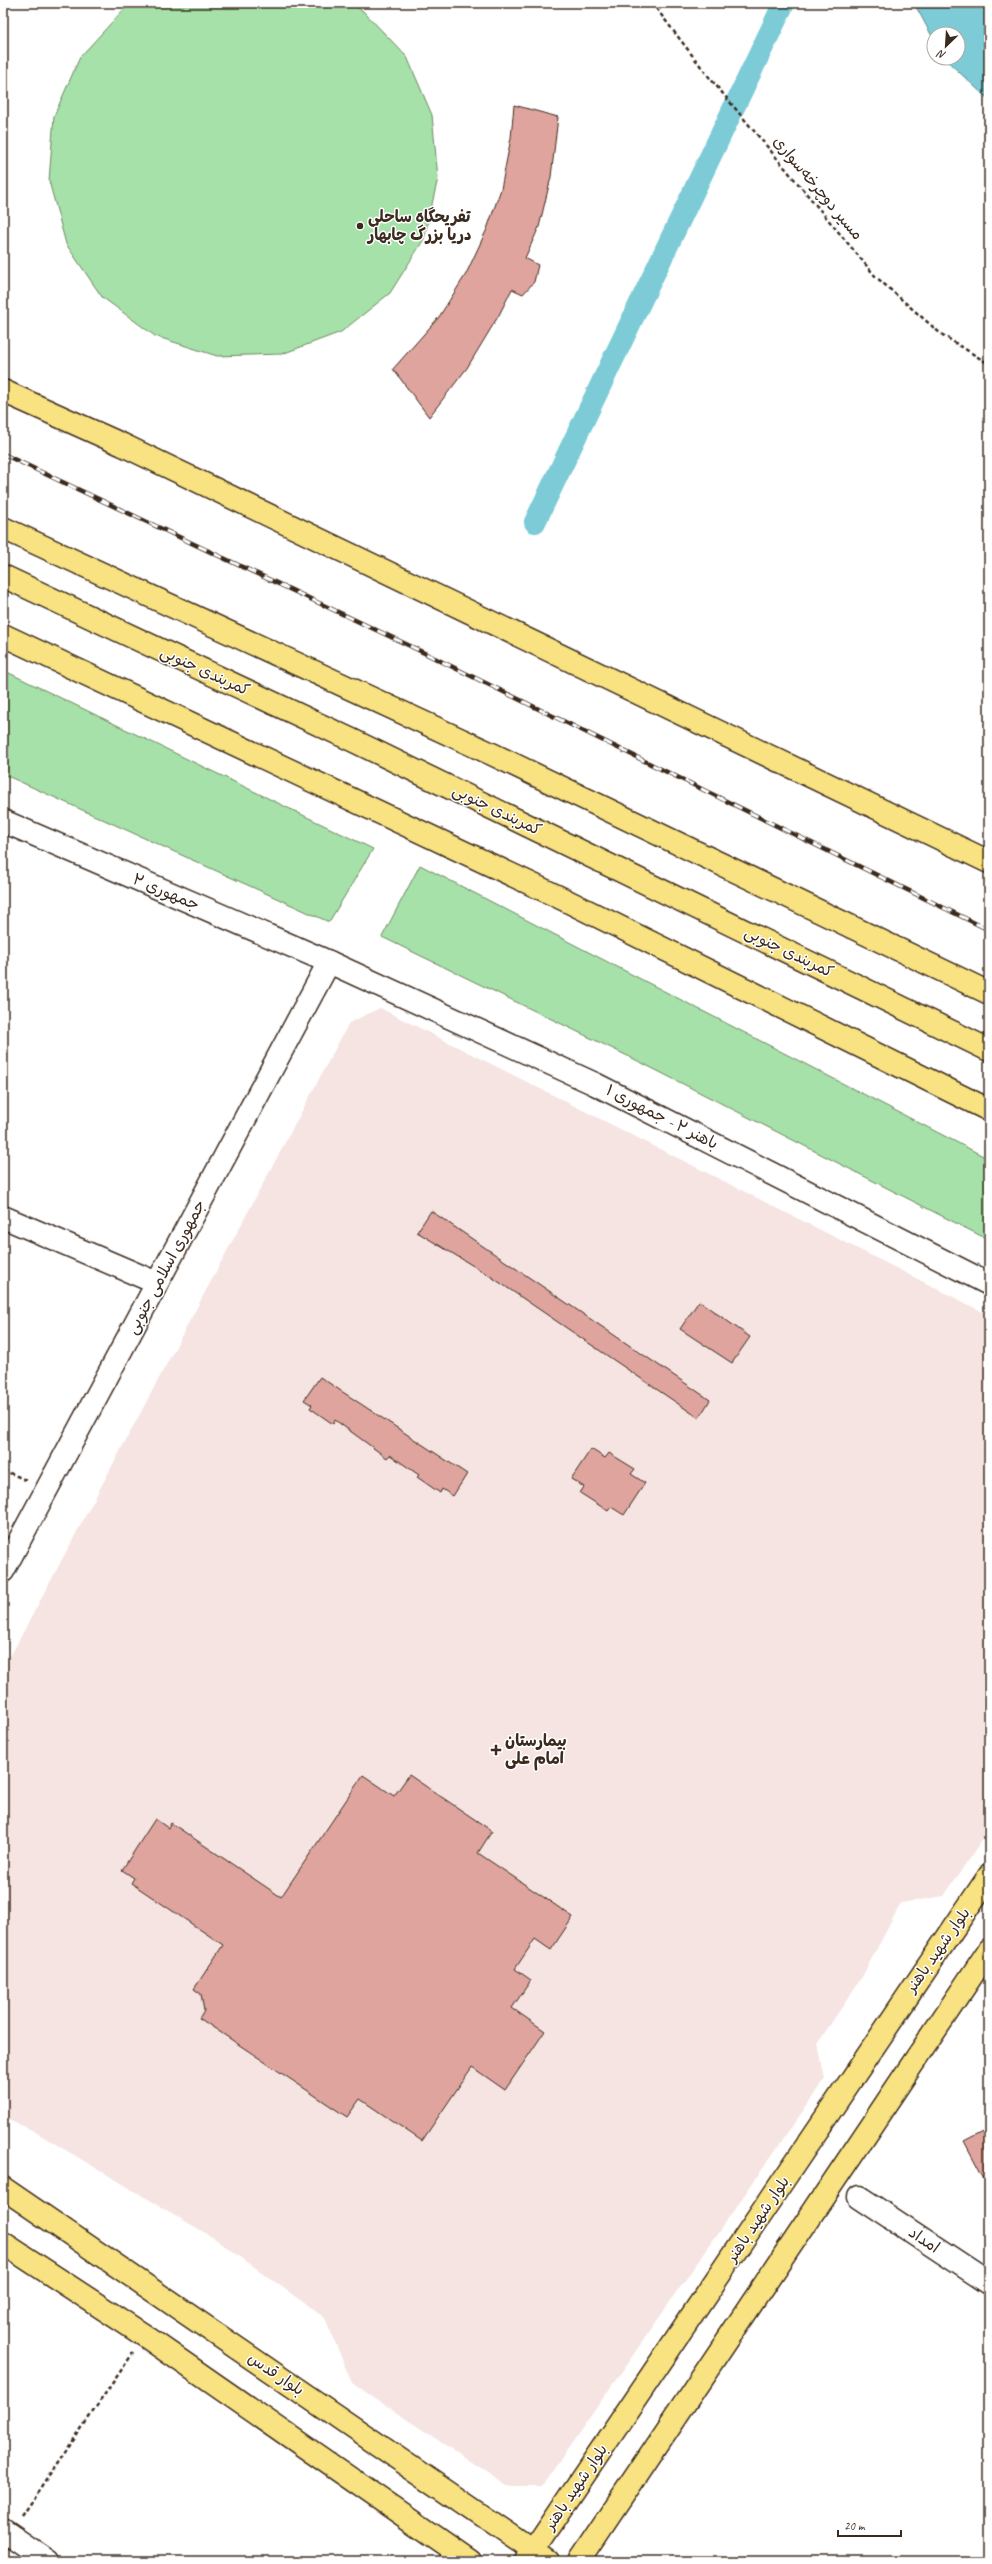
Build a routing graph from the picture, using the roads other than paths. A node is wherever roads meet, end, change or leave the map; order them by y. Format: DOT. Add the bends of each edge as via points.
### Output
graph roads {
  1 [pos="3,391"];
  2 [pos="3,528"];
  3 [pos="3,576"];
  4 [pos="3,635"];
  5 [pos="3,821"];
  6 [pos="989,862"];
  7 [pos="329,962"];
  8 [pos="989,993"];
  9 [pos="989,1050"];
  10 [pos="989,1110"];
  11 [pos="3,1217"];
  12 [pos="157,1282"];
  13 [pos="989,1284"];
  14 [pos="3,1571"];
  15 [pos="989,1876"];
  16 [pos="989,1950"];
  17 [pos="3,2188"];
  18 [pos="859,2197"];
  19 [pos="3,2243"];
  20 [pos="989,2283"];
  21 [pos="5,2536"];
  22 [pos="536,2557"];
  23 [pos="48,2561"];
  24 [pos="469,2561"];
  25 [pos="579,2561"];
  1 -- 6 [label="main road" via="130,448"];
  2 -- 8 [label="main road" via="494,755"];
  3 -- 9 [label="main road, کمربندی جنوبی" via="354,741"];
  4 -- 10 [label="main road" via="563,899"];
  5 -- 7 [label="street, جمهوری ۲"];
  7 -- 12 [label="street, جمهوری اسلامی جنوبی"];
  7 -- 13 [label="street, باهنر ۲ - جمهوری ۱" via="596,1084"];
  11 -- 12 [label="street"];
  12 -- 14 [label="street, جمهوری اسلامی جنوبی"];
  15 -- 22 [label="main road, بلوار شهید باهنر"];
  16 -- 25 [label="main road"];
  17 -- 22 [label="main road, بلوار قدس"];
  18 -- 20 [label="street, امداد"];
  19 -- 24 [label="main road" via="145,2336"];
  21 -- 23 [label="street"];
}
